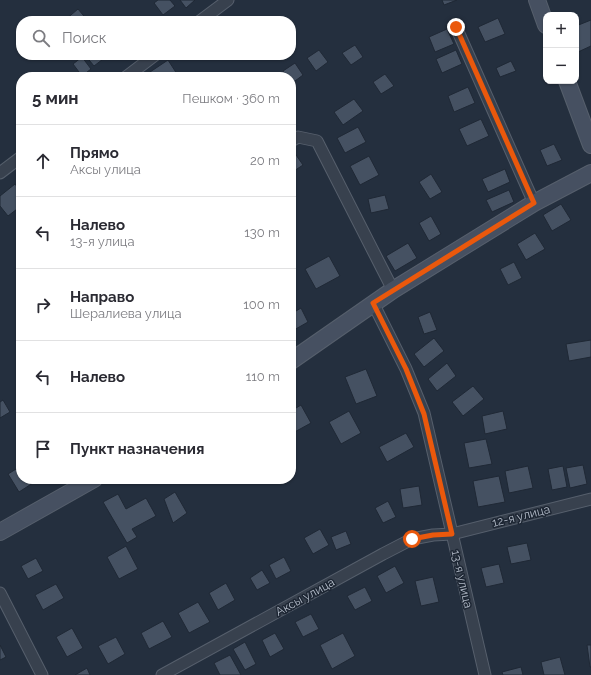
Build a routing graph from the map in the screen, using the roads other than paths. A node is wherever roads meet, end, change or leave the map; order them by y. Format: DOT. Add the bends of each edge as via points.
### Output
graph roads {
  1 [pos="228,0"];
  2 [pos="537,0"];
  3 [pos="207,16"];
  4 [pos="543,17"];
  5 [pos="456,27"];
  6 [pos="148,60"];
  7 [pos="133,72"];
  8 [pos="568,84"];
  9 [pos="296,137"];
  10 [pos="591,145"];
  11 [pos="16,161"];
  12 [pos="0,173"];
  13 [pos="591,173"];
  14 [pos="534,203"];
  15 [pos="393,290"];
  16 [pos="373,303"];
  17 [pos="296,357"];
  18 [pos="85,484"];
  19 [pos="591,499"];
  20 [pos="0,532"];
  21 [pos="452,534"];
  22 [pos="0,593"];
  23 [pos="42,675"];
  24 [pos="162,675"];
  25 [pos="485,675"];
  1 -- 3 [label="street"];
  2 -- 4 [label="street"];
  5 -- 14 [label="street"];
  6 -- 7 [label="street"];
  8 -- 10 [label="street"];
  9 -- 15 [label="street" via="317,141"];
  11 -- 12 [label="street"];
  13 -- 14 [label="street"];
  14 -- 15 [label="street"];
  15 -- 16 [label="street"];
  16 -- 17 [label="street"];
  16 -- 21 [label="street, 13-я улица" via="406,369 424,414"];
  18 -- 20 [label="street"];
  19 -- 21 [label="street, 12-я улица"];
  21 -- 24 [label="street, Аксы улица" via="412,539"];
  21 -- 25 [label="street, 13-я улица"];
  22 -- 23 [label="street"];
}
